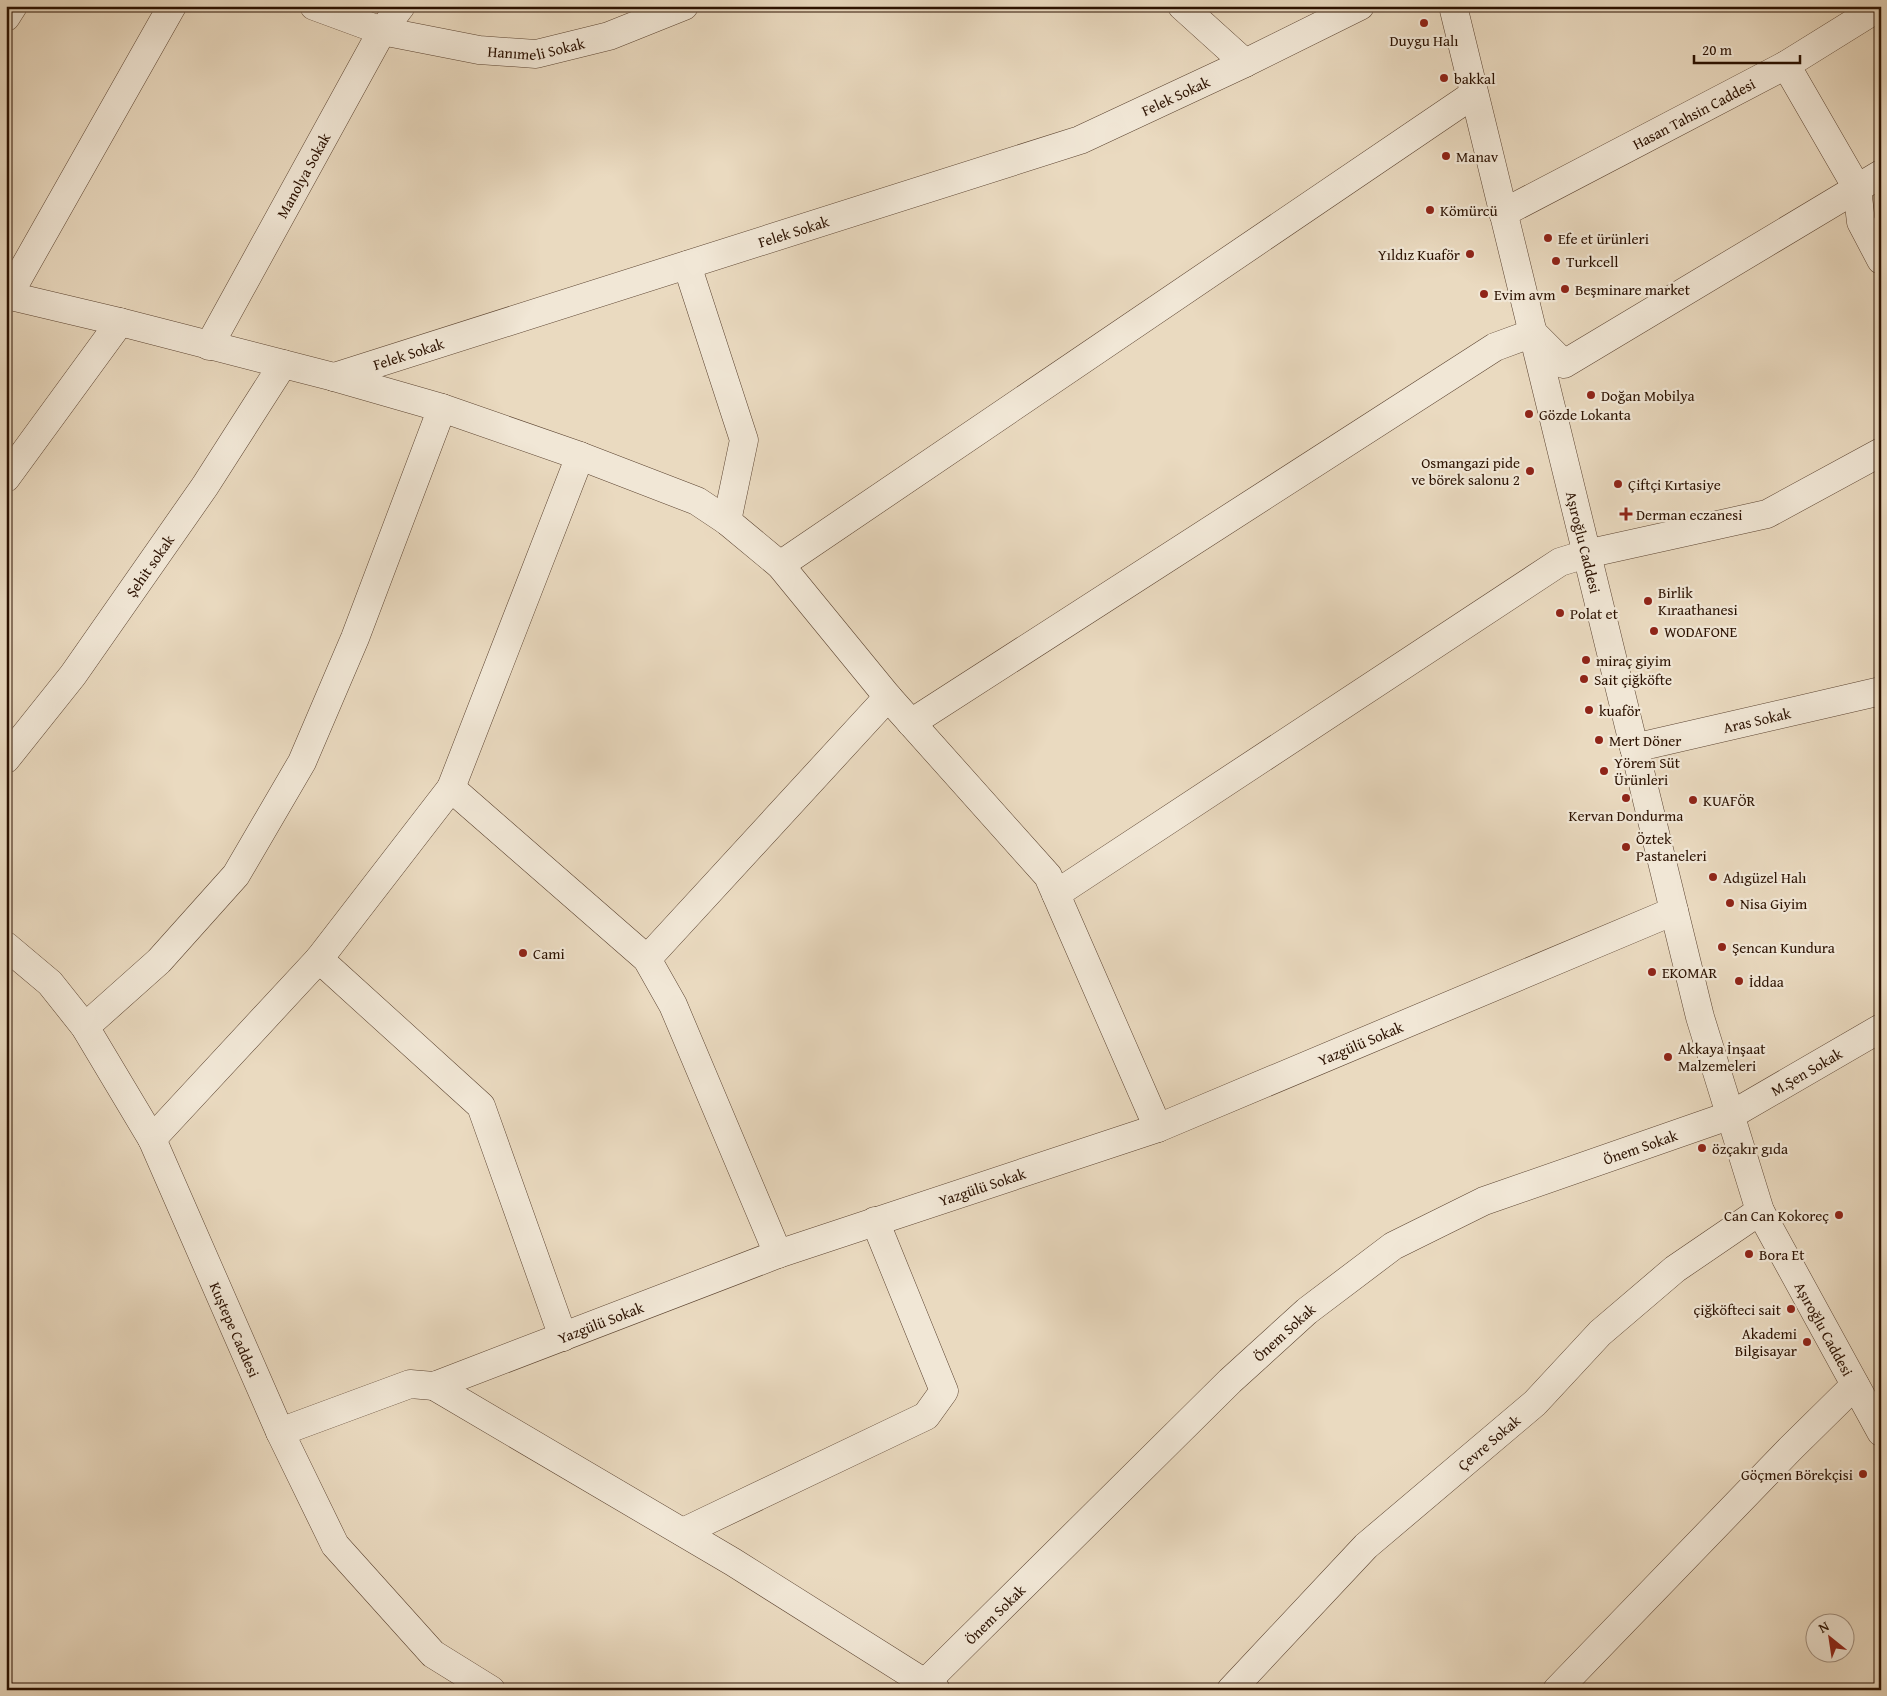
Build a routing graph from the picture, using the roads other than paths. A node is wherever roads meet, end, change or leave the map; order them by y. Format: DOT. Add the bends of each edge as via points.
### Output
graph roads {
  1 [pos="13,6"];
  2 [pos="172,6"];
  3 [pos="314,6"];
  4 [pos="401,6"];
  5 [pos="684,6"];
  6 [pos="1182,6"];
  7 [pos="1360,6"];
  8 [pos="1453,6"];
  9 [pos="1881,6"];
  10 [pos="6,18"];
  11 [pos="382,30"];
  12 [pos="1245,63"];
  13 [pos="1786,65"];
  14 [pos="1474,94"];
  15 [pos="1881,174"];
  16 [pos="1857,188"];
  17 [pos="1503,213"];
  18 [pos="1881,260"];
  19 [pos="687,265"];
  20 [pos="7,295"];
  21 [pos="120,322"];
  22 [pos="1532,333"];
  23 [pos="209,346"];
  24 [pos="283,364"];
  25 [pos="334,377"];
  26 [pos="442,408"];
  27 [pos="1881,452"];
  28 [pos="580,456"];
  29 [pos="6,478"];
  30 [pos="727,521"];
  31 [pos="1586,554"];
  32 [pos="780,565"];
  33 [pos="1881,691"];
  34 [pos="888,697"];
  35 [pos="911,723"];
  36 [pos="1634,748"];
  37 [pos="6,759"];
  38 [pos="451,788"];
  39 [pos="1056,894"];
  40 [pos="1674,911"];
  41 [pos="6,946"];
  42 [pos="319,959"];
  43 [pos="647,959"];
  44 [pos="85,1027"];
  45 [pos="1881,1028"];
  46 [pos="1731,1115"];
  47 [pos="1158,1128"];
  48 [pos="152,1139"];
  49 [pos="1760,1211"];
  50 [pos="875,1221"];
  51 [pos="778,1254"];
  52 [pos="563,1337"];
  53 [pos="1855,1385"];
  54 [pos="434,1386"];
  55 [pos="280,1432"];
  56 [pos="1881,1432"];
  57 [pos="683,1532"];
  58 [pos="930,1686"];
  59 [pos="491,1690"];
  60 [pos="1231,1690"];
  61 [pos="1557,1690"];
  1 -- 10 [label="street"];
  2 -- 20 [label="street"];
  3 -- 11 [label="street, Hanımeli Sokak"];
  4 -- 11 [label="street, Manolya Sokak"];
  5 -- 11 [label="street, Hanımeli Sokak" via="609,36 536,54 480,50"];
  6 -- 12 [label="street"];
  7 -- 12 [label="street, Felek Sokak"];
  8 -- 14 [label="street, Aşıroğlu Caddesi"];
  9 -- 13 [label="street, Hasan Tahsin Caddesi"];
  11 -- 23 [label="street, Manolya Sokak"];
  12 -- 19 [label="street, Felek Sokak" via="1080,140"];
  13 -- 16 [label="street"];
  13 -- 17 [label="street, Hasan Tahsin Caddesi"];
  14 -- 17 [label="street, Aşıroğlu Caddesi"];
  14 -- 32 [label="street"];
  15 -- 16 [label="street"];
  16 -- 18 [label="street" via="1861,222"];
  16 -- 22 [label="street" via="1564,364"];
  17 -- 22 [label="street, Aşıroğlu Caddesi"];
  19 -- 25 [label="street, Felek Sokak"];
  19 -- 30 [label="street" via="744,440"];
  20 -- 21 [label="street"];
  21 -- 23 [label="street"];
  21 -- 29 [label="street"];
  22 -- 31 [label="street, Aşıroğlu Caddesi"];
  22 -- 35 [label="street" via="1495,347"];
  23 -- 24 [label="street"];
  24 -- 25 [label="street"];
  24 -- 37 [label="street, Şehit sokak" via="194,502 73,675"];
  25 -- 26 [label="street"];
  26 -- 28 [label="street"];
  26 -- 44 [label="street" via="355,638 302,762 236,875 159,961"];
  27 -- 31 [label="street" via="1766,514"];
  28 -- 30 [label="street" via="697,501"];
  28 -- 38 [label="street"];
  30 -- 32 [label="street"];
  31 -- 36 [label="street, Aşıroğlu Caddesi"];
  31 -- 39 [label="street" via="1560,562"];
  32 -- 34 [label="street"];
  33 -- 36 [label="street, Aras Sokak"];
  34 -- 35 [label="street"];
  34 -- 43 [label="street"];
  35 -- 39 [label="street" via="1048,876"];
  36 -- 40 [label="street, Aşıroğlu Caddesi"];
  38 -- 42 [label="street"];
  38 -- 43 [label="street"];
  39 -- 47 [label="street"];
  40 -- 46 [label="street, Aşıroğlu Caddesi" via="1700,1017"];
  40 -- 47 [label="street, Yazgülü Sokak"];
  41 -- 44 [label="street, Kuştepe Caddesi" via="50,983"];
  42 -- 48 [label="street"];
  42 -- 52 [label="street" via="481,1106"];
  43 -- 51 [label="street" via="673,1005"];
  44 -- 48 [label="street, Kuştepe Caddesi"];
  45 -- 46 [label="street, M.Şen Sokak"];
  46 -- 49 [label="street, Aşıroğlu Caddesi"];
  46 -- 58 [label="street, Önem Sokak" via="1484,1202 1392,1246 1307,1311 1230,1381"];
  47 -- 50 [label="street, Yazgülü Sokak"];
  48 -- 55 [label="street, Kuştepe Caddesi"];
  49 -- 53 [label="street, Aşıroğlu Caddesi"];
  49 -- 60 [label="street, Çevre Sokak" via="1675,1269 1600,1333 1535,1403 1366,1546"];
  50 -- 51 [label="street, Yazgülü Sokak"];
  50 -- 57 [label="street" via="944,1391 926,1416"];
  51 -- 52 [label="street, Yazgülü Sokak"];
  52 -- 54 [label="street, Yazgülü Sokak"];
  53 -- 56 [label="street, Aşıroğlu Caddesi"];
  53 -- 61 [label="street"];
  54 -- 55 [label="street, Yazgülü Sokak" via="410,1384"];
  54 -- 57 [label="street"];
  55 -- 59 [label="street, Kuştepe Caddesi" via="335,1545 433,1654"];
  57 -- 58 [label="street"];
}
